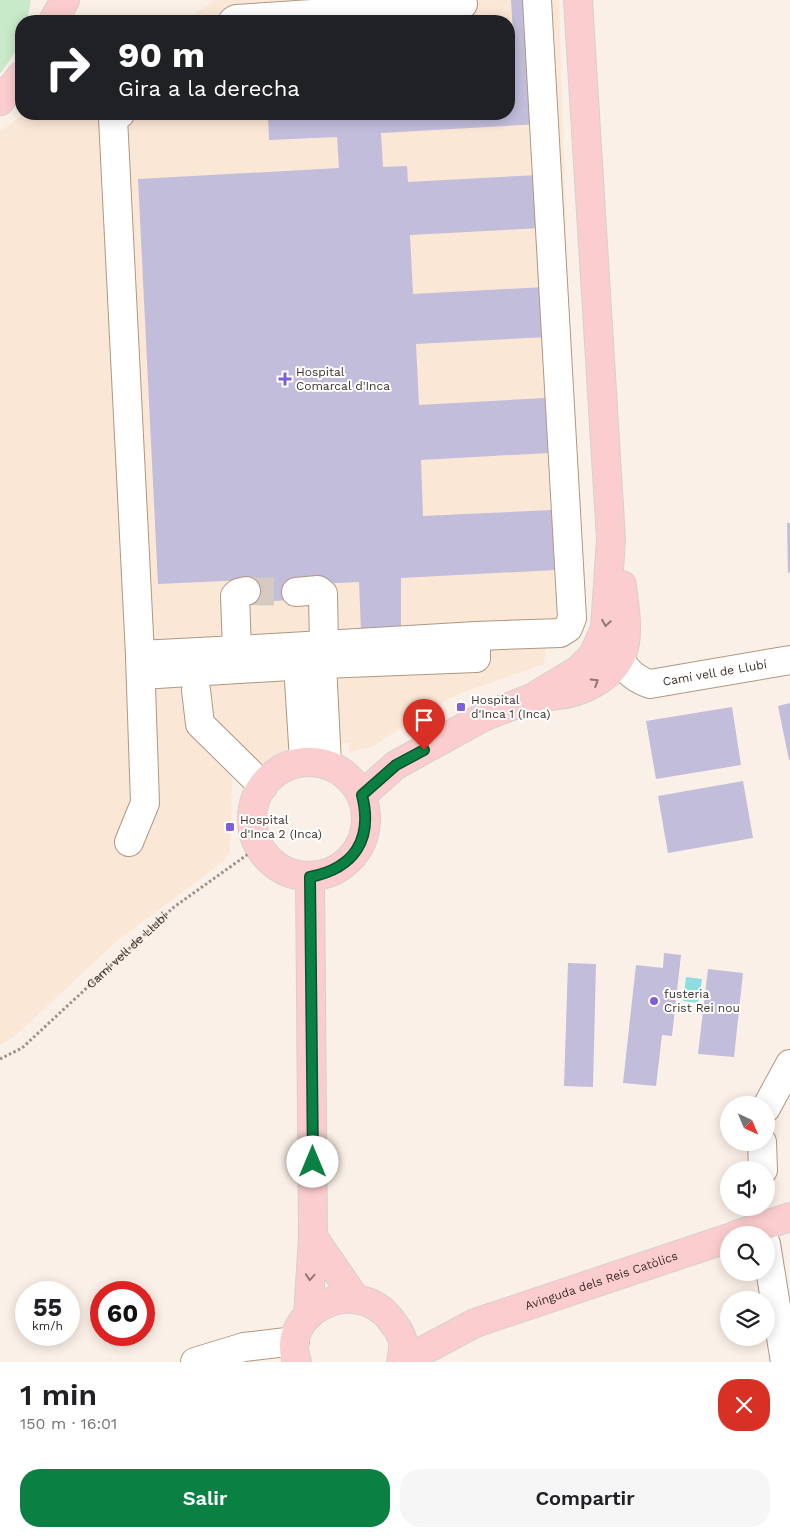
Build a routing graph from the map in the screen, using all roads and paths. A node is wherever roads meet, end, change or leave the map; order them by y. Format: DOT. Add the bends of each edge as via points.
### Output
graph roads {
  1 [pos="51,0"];
  2 [pos="65,0"];
  3 [pos="537,0"];
  4 [pos="578,0"];
  5 [pos="463,4"];
  6 [pos="296,7"];
  7 [pos="234,13"];
  8 [pos="48,15"];
  9 [pos="56,15"];
  10 [pos="15,83"];
  11 [pos="0,101"];
  12 [pos="113,120"];
  13 [pos="611,539"];
  14 [pos="246,591"];
  15 [pos="296,592"];
  16 [pos="237,650"];
  17 [pos="310,655"];
  18 [pos="620,660"];
  19 [pos="790,660"];
  20 [pos="140,665"];
  21 [pos="196,690"];
  22 [pos="532,698"];
  23 [pos="315,763"];
  24 [pos="263,786"];
  25 [pos="362,795"];
  26 [pos="129,842"];
  27 [pos="258,847"];
  28 [pos="310,877"];
  29 [pos="0,1059"];
  30 [pos="790,1064"];
  31 [pos="773,1096"];
  32 [pos="790,1217"];
  33 [pos="770,1226"];
  34 [pos="313,1237"];
  35 [pos="720,1241"];
  36 [pos="773,1281"];
  37 [pos="355,1298"];
  38 [pos="308,1316"];
  39 [pos="396,1327"];
  40 [pos="466,1328"];
  41 [pos="292,1355"];
  42 [pos="195,1362"];
  43 [pos="401,1362"];
  44 [pos="785,1362"];
  1 -- 8 [label="main road"];
  2 -- 9 [label="main road"];
  3 -- 17 [label="street" via="572,618 568,628 560,633 476,636 476,658"];
  4 -- 13 [label="main road"];
  5 -- 6 [label="street"];
  6 -- 7 [label="street"];
  10 -- 11 [label="main road"];
  12 -- 20 [label="street"];
  13 -- 18 [label="main road" via="622,581 626,629"];
  13 -- 22 [label="main road, one-way" via="608,610 601,642 578,670"];
  14 -- 16 [label="street" via="235,596"];
  15 -- 17 [label="street" via="318,590 324,594"];
  16 -- 17 [label="street"];
  16 -- 20 [label="street"];
  17 -- 20 [label="street"];
  17 -- 23 [label="street"];
  18 -- 19 [label="street, Camí vell de Llubí" via="638,680 650,684"];
  22 -- 18 [label="main road, one-way" via="581,690 602,678"];
  20 -- 26 [label="street" via="145,803"];
  21 -- 24 [label="street" via="200,724"];
  22 -- 25 [label="main road" via="483,717 396,765"];
  23 -- 24 [label="main road" via="285,766"];
  23 -- 25 [label="main road" via="347,776"];
  24 -- 27 [label="main road" via="252,810 252,829"];
  25 -- 28 [label="main road" via="366,823 358,850 345,864 329,873"];
  27 -- 28 [label="main road" via="280,869"];
  27 -- 29 [label="path, Camí vell de Llubí" via="174,907 22,1048"];
  28 -- 34 [label="main road"];
  30 -- 31 [label="street"];
  32 -- 33 [label="main road"];
  34 -- 37 [label="main road"];
  34 -- 38 [label="main road, one-way"];
  35 -- 40 [label="main road, Avinguda dels Reis Catòlics"];
  36 -- 44 [label="street"];
  37 -- 38 [label="main road" via="337,1299 321,1305"];
  37 -- 39 [label="main road" via="372,1303 386,1313"];
  38 -- 41 [label="main road" via="300,1328"];
  39 -- 40 [label="main road"];
  39 -- 43 [label="main road" via="404,1344"];
  40 -- 43 [label="main road"];
  41 -- 42 [label="street" via="244,1347"];
}
